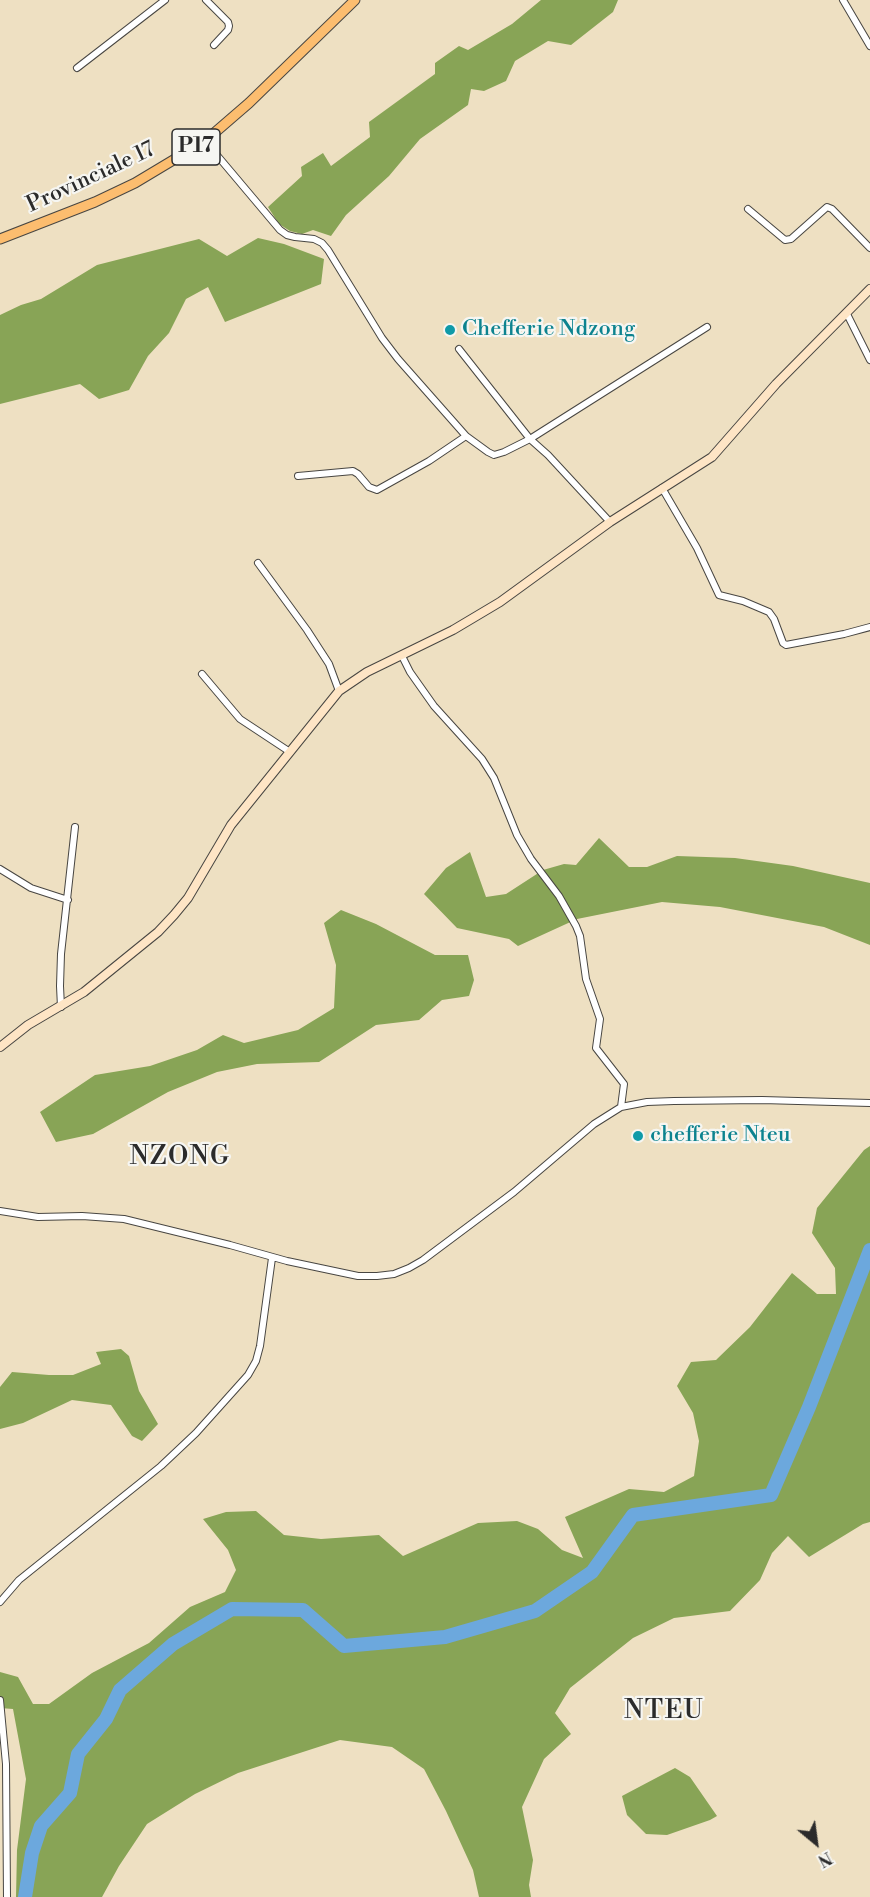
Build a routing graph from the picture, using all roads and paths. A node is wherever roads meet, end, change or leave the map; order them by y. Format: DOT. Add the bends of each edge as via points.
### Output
graph roads {
  1 [pos="165,0"];
  2 [pos="206,0"];
  3 [pos="355,0"];
  4 [pos="843,0"];
  5 [pos="214,45"];
  6 [pos="870,46"];
  7 [pos="77,68"];
  8 [pos="205,141"];
  9 [pos="748,209"];
  10 [pos="0,239"];
  11 [pos="870,248"];
  12 [pos="870,289"];
  13 [pos="847,314"];
  14 [pos="707,327"];
  15 [pos="459,349"];
  16 [pos="870,360"];
  17 [pos="466,436"];
  18 [pos="530,439"];
  19 [pos="298,476"];
  20 [pos="662,488"];
  21 [pos="610,522"];
  22 [pos="258,563"];
  23 [pos="870,627"];
  24 [pos="402,656"];
  25 [pos="202,674"];
  26 [pos="339,691"];
  27 [pos="290,752"];
  28 [pos="75,827"];
  29 [pos="0,869"];
  30 [pos="68,900"];
  31 [pos="62,1007"];
  32 [pos="0,1047"];
  33 [pos="870,1103"];
  34 [pos="621,1107"];
  35 [pos="0,1211"];
  36 [pos="272,1258"];
  37 [pos="0,1602"];
  38 [pos="0,1700"];
  39 [pos="7,1897"];
  1 -- 7 [label="street"];
  2 -- 5 [label="street" via="229,26"];
  3 -- 8 [label="main road, Provinciale 17 / P17"];
  4 -- 6 [label="street"];
  8 -- 10 [label="main road, Provinciale 17 / P17" via="135,183"];
  8 -- 17 [label="street" via="280,230 322,243 382,338"];
  9 -- 11 [label="street" via="785,240 827,207"];
  12 -- 13 [label="street"];
  13 -- 16 [label="street"];
  13 -- 20 [label="street" via="776,384 712,457"];
  14 -- 18 [label="street"];
  15 -- 18 [label="street"];
  17 -- 18 [label="street" via="494,455"];
  17 -- 19 [label="street" via="377,490 369,488 353,471"];
  18 -- 21 [label="street"];
  20 -- 21 [label="street"];
  20 -- 23 [label="street" via="697,548 718,595 769,612 783,643"];
  21 -- 24 [label="street" via="500,602"];
  22 -- 26 [label="street" via="329,664"];
  24 -- 26 [label="street" via="367,672"];
  24 -- 34 [label="street" via="434,706 482,759 494,778 517,836 576,926 586,979 600,1019 596,1048 624,1084"];
  25 -- 27 [label="street" via="240,719"];
  26 -- 27 [label="street"];
  27 -- 31 [label="street" via="231,825 189,898 174,915 98,982"];
  28 -- 30 [label="street"];
  29 -- 30 [label="street" via="31,888"];
  30 -- 31 [label="street" via="61,954"];
  31 -- 32 [label="street" via="28,1025"];
  33 -- 34 [label="street" via="674,1101"];
  34 -- 36 [label="street" via="594,1124 476,1221 409,1268 394,1274 358,1276"];
  35 -- 36 [label="street" via="38,1218 124,1219"];
  36 -- 37 [label="street" via="260,1346 248,1375 161,1466 19,1580"];
  38 -- 39 [label="street" via="6,1764"];
}
